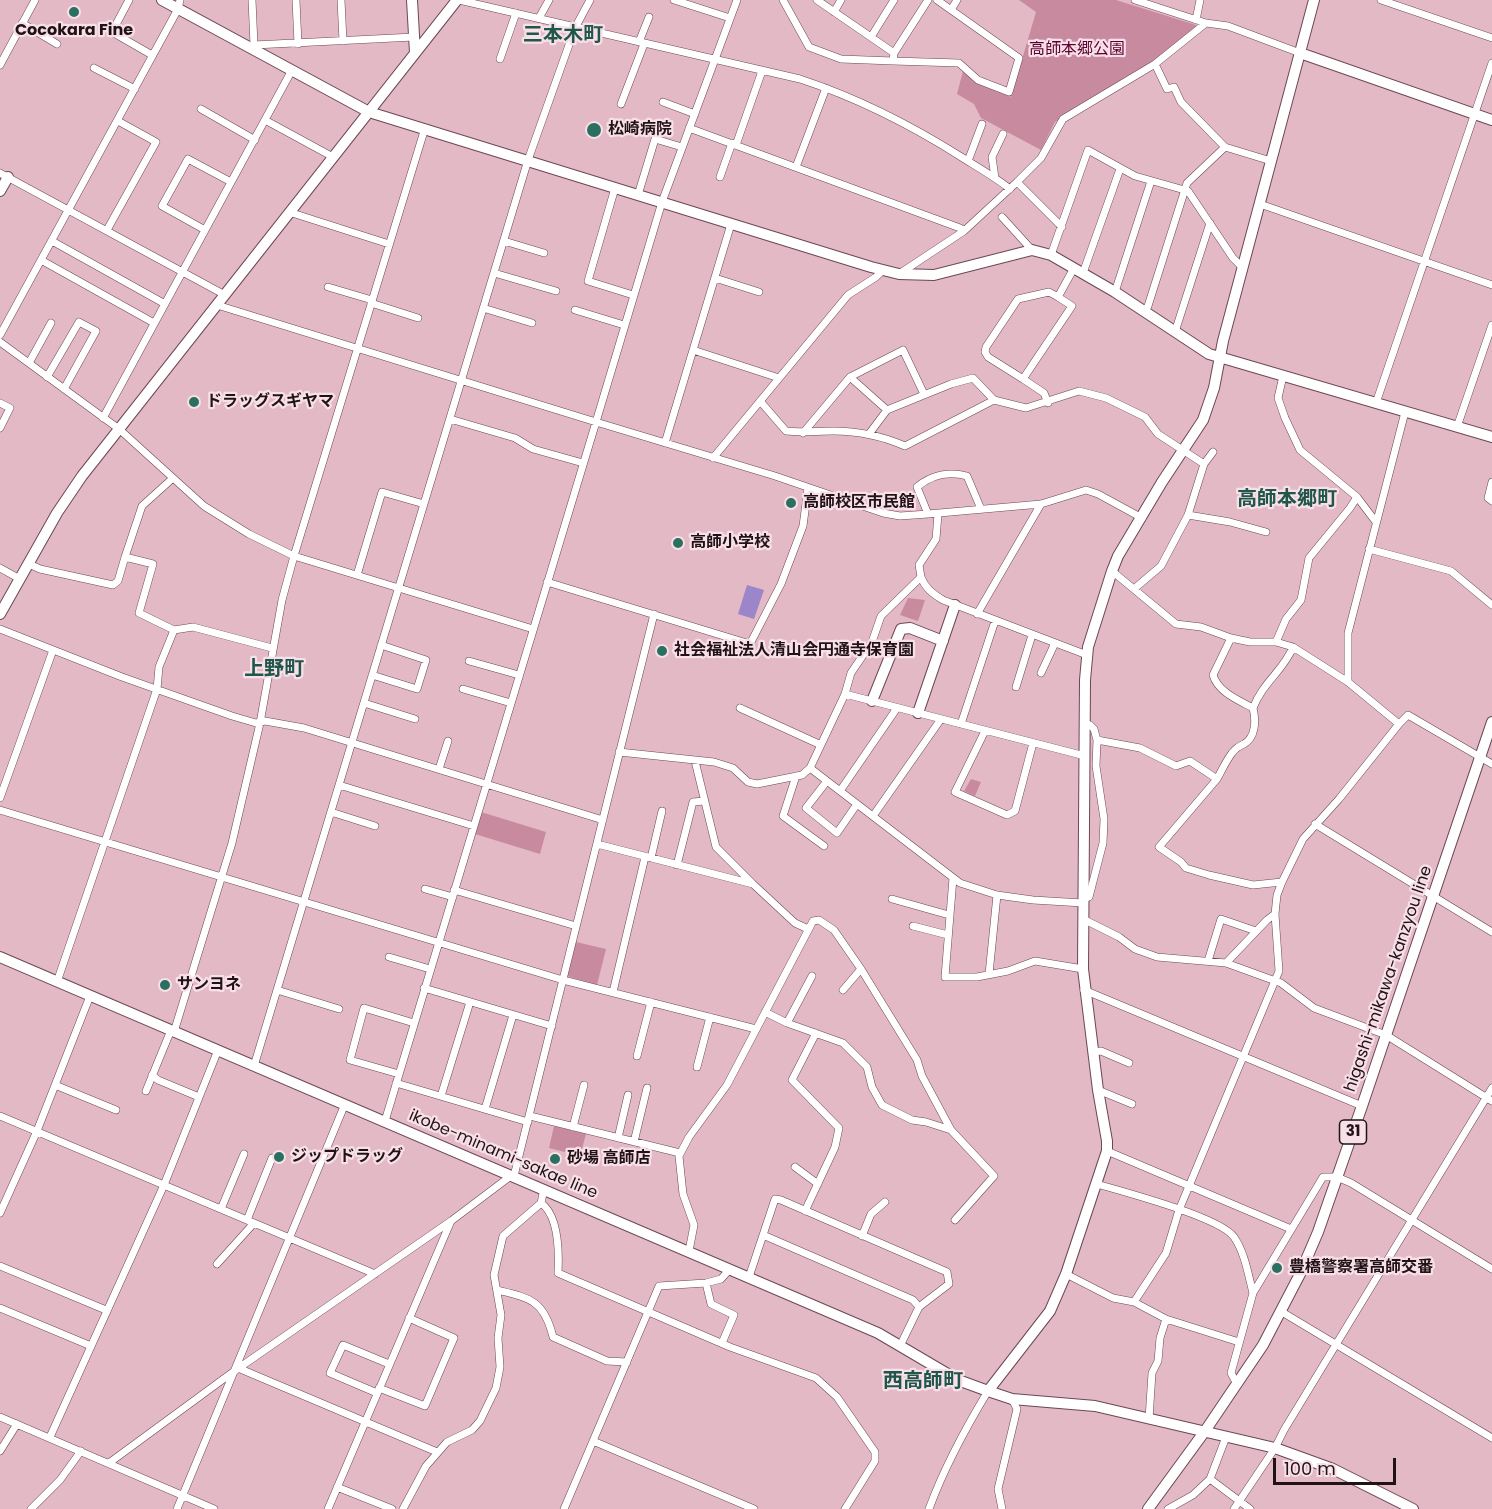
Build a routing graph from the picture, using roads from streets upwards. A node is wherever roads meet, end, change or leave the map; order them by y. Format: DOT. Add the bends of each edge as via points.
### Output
graph roads {
  1 [pos="35,0"];
  2 [pos="129,0"];
  3 [pos="162,0"];
  4 [pos="252,0"];
  5 [pos="296,0"];
  6 [pos="341,0"];
  7 [pos="412,0"];
  8 [pos="458,0"];
  9 [pos="549,0"];
  10 [pos="590,0"];
  11 [pos="674,0"];
  12 [pos="737,0"];
  13 [pos="783,0"];
  14 [pos="817,0"];
  15 [pos="842,0"];
  16 [pos="894,0"];
  17 [pos="928,0"];
  18 [pos="937,0"];
  19 [pos="957,0"];
  20 [pos="1135,0"];
  21 [pos="1200,0"];
  22 [pos="1314,0"];
  23 [pos="1381,0"];
  24 [pos="179,4"];
  25 [pos="951,10"];
  26 [pos="834,12"];
  27 [pos="516,14"];
  28 [pos="649,17"];
  29 [pos="539,18"];
  30 [pos="730,18"];
  31 [pos="1196,20"];
  32 [pos="1206,23"];
  33 [pos="22,24"];
  34 [pos="575,28"];
  35 [pos="871,37"];
  36 [pos="414,38"];
  37 [pos="1492,38"];
  38 [pos="343,41"];
  39 [pos="641,43"];
  40 [pos="57,44"];
  41 [pos="298,44"];
  42 [pos="253,47"];
  43 [pos="4,49"];
  44 [pos="415,52"];
  45 [pos="1300,53"];
  46 [pos="152,55"];
  47 [pos="893,57"];
  48 [pos="500,59"];
  49 [pos="715,60"];
  50 [pos="1492,63"];
  51 [pos="1155,64"];
  52 [pos="0,65"];
  53 [pos="94,68"];
  54 [pos="292,70"];
  55 [pos="762,71"];
  56 [pos="135,88"];
  57 [pos="826,88"];
  58 [pos="663,102"];
  59 [pos="621,104"];
  60 [pos="201,109"];
  61 [pos="369,111"];
  62 [pos="694,114"];
  63 [pos="1475,114"];
  64 [pos="266,120"];
  65 [pos="1492,120"];
  66 [pos="118,121"];
  67 [pos="982,124"];
  68 [pos="425,128"];
  69 [pos="689,128"];
  70 [pos="1003,134"];
  71 [pos="255,140"];
  72 [pos="734,144"];
  73 [pos="682,147"];
  74 [pos="1226,147"];
  75 [pos="333,157"];
  76 [pos="528,160"];
  77 [pos="968,161"];
  78 [pos="1271,161"];
  79 [pos="796,167"];
  80 [pos="1120,169"];
  81 [pos="4,175"];
  82 [pos="720,177"];
  83 [pos="995,178"];
  84 [pos="1151,181"];
  85 [pos="231,182"];
  86 [pos="1017,182"];
  87 [pos="615,188"];
  88 [pos="1010,189"];
  89 [pos="1185,189"];
  90 [pos="0,191"];
  91 [pos="639,195"];
  92 [pos="662,202"];
  93 [pos="1260,204"];
  94 [pos="69,209"];
  95 [pos="289,212"];
  96 [pos="1002,217"];
  97 [pos="1210,223"];
  98 [pos="731,224"];
  99 [pos="1062,226"];
  100 [pos="107,230"];
  101 [pos="205,230"];
  102 [pos="964,231"];
  103 [pos="52,241"];
  104 [pos="504,241"];
  105 [pos="390,244"];
  106 [pos="1032,250"];
  107 [pos="544,253"];
  108 [pos="1051,255"];
  109 [pos="41,260"];
  110 [pos="1425,261"];
  111 [pos="1242,267"];
  112 [pos="883,270"];
  113 [pos="182,271"];
  114 [pos="1079,271"];
  115 [pos="494,273"];
  116 [pos="899,274"];
  117 [pos="715,278"];
  118 [pos="1492,285"];
  119 [pos="328,287"];
  120 [pos="556,291"];
  121 [pos="759,292"];
  122 [pos="1115,292"];
  123 [pos="225,295"];
  124 [pos="633,295"];
  125 [pos="1058,297"];
  126 [pos="372,302"];
  127 [pos="165,304"];
  128 [pos="217,305"];
  129 [pos="483,308"];
  130 [pos="575,310"];
  131 [pos="1144,312"];
  132 [pos="418,318"];
  133 [pos="51,323"];
  134 [pos="154,323"];
  135 [pos="532,323"];
  136 [pos="624,325"];
  137 [pos="1492,325"];
  138 [pos="1175,332"];
  139 [pos="0,335"];
  140 [pos="0,342"];
  141 [pos="357,349"];
  142 [pos="693,350"];
  143 [pos="1219,358"];
  144 [pos="29,363"];
  145 [pos="1283,376"];
  146 [pos="48,377"];
  147 [pos="850,377"];
  148 [pos="779,378"];
  149 [pos="1023,380"];
  150 [pos="461,381"];
  151 [pos="64,389"];
  152 [pos="924,394"];
  153 [pos="994,400"];
  154 [pos="760,401"];
  155 [pos="0,403"];
  156 [pos="1047,403"];
  157 [pos="1376,404"];
  158 [pos="887,410"];
  159 [pos="1405,412"];
  160 [pos="103,418"];
  161 [pos="450,419"];
  162 [pos="596,422"];
  163 [pos="1457,427"];
  164 [pos="0,428"];
  165 [pos="119,429"];
  166 [pos="804,433"];
  167 [pos="869,434"];
  168 [pos="1492,437"];
  169 [pos="664,443"];
  170 [pos="1183,451"];
  171 [pos="1213,452"];
  172 [pos="713,458"];
  173 [pos="583,463"];
  174 [pos="1204,464"];
  175 [pos="173,478"];
  176 [pos="1492,482"];
  177 [pos="808,488"];
  178 [pos="1357,497"];
  179 [pos="1492,501"];
  180 [pos="424,504"];
  181 [pos="1041,504"];
  182 [pos="981,510"];
  183 [pos="938,513"];
  184 [pos="927,514"];
  185 [pos="1188,515"];
  186 [pos="1142,518"];
  187 [pos="1376,522"];
  188 [pos="1266,532"];
  189 [pos="1369,549"];
  190 [pos="294,556"];
  191 [pos="125,557"];
  192 [pos="28,564"];
  193 [pos="0,568"];
  194 [pos="1112,571"];
  195 [pos="357,575"];
  196 [pos="921,577"];
  197 [pos="20,579"];
  198 [pos="547,582"];
  199 [pos="399,588"];
  200 [pos="1134,590"];
  201 [pos="955,605"];
  202 [pos="1492,605"];
  203 [pos="0,613"];
  204 [pos="654,614"];
  205 [pos="977,614"];
  206 [pos="995,621"];
  207 [pos="0,629"];
  208 [pos="533,629"];
  209 [pos="174,630"];
  210 [pos="1032,635"];
  211 [pos="1231,638"];
  212 [pos="943,641"];
  213 [pos="1276,642"];
  214 [pos="1055,643"];
  215 [pos="381,645"];
  216 [pos="1293,647"];
  217 [pos="272,648"];
  218 [pos="53,650"];
  219 [pos="1087,656"];
  220 [pos="469,661"];
  221 [pos="1041,673"];
  222 [pos="372,675"];
  223 [pos="519,675"];
  224 [pos="1348,682"];
  225 [pos="1016,687"];
  226 [pos="157,689"];
  227 [pos="464,689"];
  228 [pos="845,694"];
  229 [pos="872,701"];
  230 [pos="364,703"];
  231 [pos="511,703"];
  232 [pos="740,708"];
  233 [pos="897,708"];
  234 [pos="1253,708"];
  235 [pos="918,713"];
  236 [pos="415,719"];
  237 [pos="942,719"];
  238 [pos="1492,722"];
  239 [pos="260,723"];
  240 [pos="962,724"];
  241 [pos="1085,724"];
  242 [pos="1399,724"];
  243 [pos="985,731"];
  244 [pos="1097,740"];
  245 [pos="448,741"];
  246 [pos="352,743"];
  247 [pos="1033,743"];
  248 [pos="821,745"];
  249 [pos="619,752"];
  250 [pos="1084,756"];
  251 [pos="1480,757"];
  252 [pos="695,761"];
  253 [pos="1492,764"];
  254 [pos="810,768"];
  255 [pos="439,769"];
  256 [pos="796,776"];
  257 [pos="1217,779"];
  258 [pos="827,781"];
  259 [pos="486,784"];
  260 [pos="339,785"];
  261 [pos="840,791"];
  262 [pos="0,798"];
  263 [pos="704,801"];
  264 [pos="857,804"];
  265 [pos="0,810"];
  266 [pos="662,811"];
  267 [pos="331,812"];
  268 [pos="873,816"];
  269 [pos="603,820"];
  270 [pos="1315,824"];
  271 [pos="375,826"];
  272 [pos="474,826"];
  273 [pos="104,841"];
  274 [pos="597,844"];
  275 [pos="824,846"];
  276 [pos="648,857"];
  277 [pos="677,865"];
  278 [pos="222,877"];
  279 [pos="953,878"];
  280 [pos="1282,882"];
  281 [pos="753,884"];
  282 [pos="425,889"];
  283 [pos="454,893"];
  284 [pos="997,895"];
  285 [pos="1433,897"];
  286 [pos="892,899"];
  287 [pos="303,901"];
  288 [pos="1083,901"];
  289 [pos="1275,914"];
  290 [pos="949,915"];
  291 [pos="1083,919"];
  292 [pos="576,926"];
  293 [pos="913,926"];
  294 [pos="808,929"];
  295 [pos="1256,931"];
  296 [pos="1492,932"];
  297 [pos="948,935"];
  298 [pos="438,942"];
  299 [pos="0,957"];
  300 [pos="389,957"];
  301 [pos="1208,961"];
  302 [pos="1226,963"];
  303 [pos="430,969"];
  304 [pos="861,969"];
  305 [pos="1083,969"];
  306 [pos="989,974"];
  307 [pos="812,976"];
  308 [pos="563,980"];
  309 [pos="1274,981"];
  310 [pos="57,982"];
  311 [pos="424,988"];
  312 [pos="277,990"];
  313 [pos="843,990"];
  314 [pos="1084,990"];
  315 [pos="613,992"];
  316 [pos="90,996"];
  317 [pos="470,1002"];
  318 [pos="651,1002"];
  319 [pos="339,1009"];
  320 [pos="765,1012"];
  321 [pos="513,1015"];
  322 [pos="710,1017"];
  323 [pos="414,1023"];
  324 [pos="787,1023"];
  325 [pos="552,1026"];
  326 [pos="756,1029"];
  327 [pos="172,1031"];
  328 [pos="816,1033"];
  329 [pos="1386,1035"];
  330 [pos="218,1050"];
  331 [pos="1093,1052"];
  332 [pos="637,1056"];
  333 [pos="1243,1056"];
  334 [pos="1129,1063"];
  335 [pos="254,1066"];
  336 [pos="698,1067"];
  337 [pos="399,1074"];
  338 [pos="152,1075"];
  339 [pos="396,1083"];
  340 [pos="55,1085"];
  341 [pos="584,1085"];
  342 [pos="647,1088"];
  343 [pos="1492,1088"];
  344 [pos="1098,1090"];
  345 [pos="146,1091"];
  346 [pos="628,1095"];
  347 [pos="441,1096"];
  348 [pos="199,1097"];
  349 [pos="1489,1099"];
  350 [pos="345,1104"];
  351 [pos="1132,1104"];
  352 [pos="1362,1106"];
  353 [pos="485,1109"];
  354 [pos="116,1110"];
  355 [pos="0,1116"];
  356 [pos="529,1119"];
  357 [pos="385,1121"];
  358 [pos="573,1127"];
  359 [pos="951,1130"];
  360 [pos="37,1131"];
  361 [pos="618,1138"];
  362 [pos="634,1142"];
  363 [pos="1107,1151"];
  364 [pos="680,1153"];
  365 [pos="244,1154"];
  366 [pos="272,1158"];
  367 [pos="795,1167"];
  368 [pos="513,1176"];
  369 [pos="1337,1177"];
  370 [pos="818,1184"];
  371 [pos="1097,1184"];
  372 [pos="164,1185"];
  373 [pos="1189,1185"];
  374 [pos="544,1190"];
  375 [pos="885,1202"];
  376 [pos="541,1203"];
  377 [pos="221,1209"];
  378 [pos="1179,1210"];
  379 [pos="805,1211"];
  380 [pos="0,1213"];
  381 [pos="246,1220"];
  382 [pos="955,1220"];
  383 [pos="1411,1220"];
  384 [pos="451,1221"];
  385 [pos="254,1223"];
  386 [pos="1292,1229"];
  387 [pos="763,1235"];
  388 [pos="862,1236"];
  389 [pos="291,1238"];
  390 [pos="689,1251"];
  391 [pos="217,1264"];
  392 [pos="0,1266"];
  393 [pos="730,1269"];
  394 [pos="1492,1269"];
  395 [pos="375,1274"];
  396 [pos="1066,1274"];
  397 [pos="749,1277"];
  398 [pos="706,1282"];
  399 [pos="497,1290"];
  400 [pos="1253,1293"];
  401 [pos="1134,1302"];
  402 [pos="918,1307"];
  403 [pos="0,1308"];
  404 [pos="106,1310"];
  405 [pos="648,1312"];
  406 [pos="1282,1312"];
  407 [pos="409,1318"];
  408 [pos="1166,1318"];
  409 [pos="1239,1342"];
  410 [pos="722,1343"];
  411 [pos="1337,1343"];
  412 [pos="91,1346"];
  413 [pos="900,1346"];
  414 [pos="627,1362"];
  415 [pos="389,1364"];
  416 [pos="235,1370"];
  417 [pos="1237,1384"];
  418 [pos="378,1390"];
  419 [pos="988,1391"];
  420 [pos="1012,1399"];
  421 [pos="0,1416"];
  422 [pos="1149,1419"];
  423 [pos="365,1421"];
  424 [pos="17,1424"];
  425 [pos="1205,1431"];
  426 [pos="50,1437"];
  427 [pos="1226,1437"];
  428 [pos="1492,1438"];
  429 [pos="593,1441"];
  430 [pos="1275,1448"];
  431 [pos="0,1451"];
  432 [pos="81,1451"];
  433 [pos="437,1452"];
  434 [pos="109,1463"];
  435 [pos="1210,1479"];
  436 [pos="338,1487"];
  437 [pos="183,1496"];
  438 [pos="1240,1502"];
  439 [pos="1152,1508"];
  440 [pos="31,1509"];
  441 [pos="177,1509"];
  442 [pos="214,1509"];
  443 [pos="328,1509"];
  444 [pos="392,1509"];
  445 [pos="403,1509"];
  446 [pos="564,1509"];
  447 [pos="754,1509"];
  448 [pos="845,1509"];
  449 [pos="929,1509"];
  450 [pos="1002,1509"];
  451 [pos="1168,1509"];
  452 [pos="1234,1509"];
  453 [pos="1250,1509"];
  454 [pos="1413,1509"];
  1 -- 33 [label="street"];
  2 -- 46 [label="street" via="112,32"];
  3 -- 24 [label="street"];
  4 -- 42 [label="street"];
  5 -- 41 [label="street"];
  6 -- 38 [label="street"];
  7 -- 36 [label="street"];
  8 -- 27 [label="street"];
  8 -- 44 [label="street"];
  9 -- 29 [label="street"];
  10 -- 34 [label="street"];
  11 -- 30 [label="street"];
  12 -- 30 [label="street"];
  13 -- 47 [label="street" via="809,47 841,59"];
  14 -- 26 [label="street"];
  15 -- 26 [label="street"];
  16 -- 35 [label="street"];
  17 -- 47 [label="street"];
  18 -- 25 [label="street"];
  19 -- 25 [label="street"];
  20 -- 31 [label="street"];
  21 -- 31 [label="street"];
  22 -- 45 [label="street"];
  23 -- 37 [label="street"];
  24 -- 42 [label="street"];
  24 -- 46 [label="street"];
  25 -- 47 [label="street" via="1019,58 1009,92 978,80 959,63"];
  26 -- 35 [label="street"];
  27 -- 29 [label="street"];
  27 -- 48 [label="street"];
  28 -- 39 [label="street"];
  29 -- 34 [label="street"];
  30 -- 49 [label="street"];
  31 -- 32 [label="street"];
  32 -- 45 [label="street" via="1228,26"];
  32 -- 51 [label="street"];
  33 -- 40 [label="street"];
  33 -- 43 [label="street"];
  34 -- 39 [label="street"];
  34 -- 76 [label="street"];
  35 -- 47 [label="street"];
  36 -- 38 [label="street"];
  36 -- 44 [label="street"];
  38 -- 41 [label="street"];
  39 -- 49 [label="street"];
  39 -- 59 [label="street"];
  41 -- 42 [label="street"];
  42 -- 54 [label="street"];
  43 -- 52 [label="street"];
  44 -- 61 [label="street"];
  45 -- 63 [label="street"];
  45 -- 78 [label="street"];
  46 -- 56 [label="street"];
  49 -- 55 [label="street"];
  49 -- 62 [label="street"];
  50 -- 63 [label="street"];
  51 -- 74 [label="street" via="1167,89 1174,87 1181,102"];
  51 -- 86 [label="street" via="1063,119 1041,158"];
  53 -- 56 [label="street"];
  54 -- 61 [label="street"];
  54 -- 64 [label="street"];
  55 -- 57 [label="street"];
  55 -- 72 [label="street"];
  56 -- 66 [label="street"];
  57 -- 77 [label="street" via="883,112"];
  57 -- 79 [label="street"];
  58 -- 62 [label="street"];
  60 -- 71 [label="street"];
  61 -- 68 [label="street"];
  61 -- 75 [label="street"];
  62 -- 69 [label="street"];
  63 -- 65 [label="street"];
  63 -- 110 [label="street"];
  64 -- 71 [label="street"];
  64 -- 75 [label="street"];
  66 -- 94 [label="street"];
  66 -- 100 [label="street" via="156,142"];
  67 -- 77 [label="street"];
  68 -- 76 [label="street"];
  68 -- 105 [label="street"];
  69 -- 72 [label="street"];
  69 -- 73 [label="street"];
  70 -- 83 [label="street" via="992,158"];
  71 -- 85 [label="street"];
  72 -- 79 [label="street"];
  72 -- 82 [label="street"];
  73 -- 91 [label="street" via="655,139"];
  73 -- 92 [label="street"];
  74 -- 78 [label="street"];
  74 -- 89 [label="street"];
  75 -- 95 [label="street"];
  76 -- 87 [label="street"];
  76 -- 104 [label="street"];
  77 -- 83 [label="street"];
  78 -- 93 [label="street"];
  79 -- 102 [label="street"];
  80 -- 84 [label="street"];
  80 -- 99 [label="street" via="1088,150"];
  80 -- 114 [label="street"];
  81 -- 90 [label="street"];
  81 -- 94 [label="street"];
  83 -- 88 [label="street"];
  84 -- 89 [label="street"];
  84 -- 122 [label="street"];
  85 -- 101 [label="street"];
  85 -- 101 [label="street" via="188,159 162,206"];
  86 -- 88 [label="street"];
  86 -- 99 [label="street"];
  87 -- 91 [label="street"];
  87 -- 124 [label="street" via="588,281"];
  88 -- 102 [label="street"];
  89 -- 97 [label="street"];
  89 -- 131 [label="street"];
  91 -- 92 [label="street"];
  92 -- 98 [label="street"];
  92 -- 124 [label="street"];
  93 -- 110 [label="street"];
  93 -- 111 [label="street"];
  94 -- 100 [label="street"];
  94 -- 103 [label="street"];
  95 -- 105 [label="street"];
  95 -- 123 [label="street"];
  96 -- 106 [label="street"];
  97 -- 111 [label="street"];
  97 -- 138 [label="street"];
  98 -- 112 [label="street"];
  98 -- 117 [label="street"];
  99 -- 108 [label="street"];
  100 -- 113 [label="street"];
  101 -- 113 [label="street"];
  102 -- 116 [label="street"];
  103 -- 109 [label="street"];
  103 -- 127 [label="street"];
  104 -- 107 [label="street"];
  104 -- 115 [label="street"];
  105 -- 126 [label="street"];
  106 -- 108 [label="street"];
  106 -- 116 [label="street" via="934,275"];
  108 -- 114 [label="street"];
  109 -- 134 [label="street"];
  109 -- 139 [label="street"];
  110 -- 118 [label="street"];
  110 -- 157 [label="street"];
  111 -- 143 [label="street"];
  112 -- 116 [label="street"];
  112 -- 148 [label="street" via="848,295"];
  113 -- 123 [label="street"];
  113 -- 127 [label="street"];
  114 -- 122 [label="street"];
  114 -- 125 [label="street"];
  115 -- 120 [label="street"];
  115 -- 129 [label="street"];
  117 -- 121 [label="street"];
  117 -- 142 [label="street"];
  119 -- 126 [label="street"];
  122 -- 131 [label="street"];
  123 -- 128 [label="street"];
  124 -- 136 [label="street"];
  125 -- 149 [label="street" via="1072,306"];
  125 -- 149 [label="street" via="1048,292 1018,299 986,347 988,357"];
  126 -- 132 [label="street"];
  126 -- 141 [label="street"];
  127 -- 134 [label="street"];
  128 -- 141 [label="street"];
  128 -- 165 [label="street"];
  129 -- 135 [label="street"];
  129 -- 150 [label="street"];
  130 -- 136 [label="street"];
  131 -- 138 [label="street"];
  133 -- 144 [label="street"];
  134 -- 160 [label="street"];
  136 -- 162 [label="street"];
  137 -- 163 [label="street"];
  138 -- 143 [label="street"];
  140 -- 144 [label="street"];
  141 -- 150 [label="street"];
  141 -- 190 [label="street"];
  142 -- 148 [label="street"];
  142 -- 169 [label="street"];
  143 -- 145 [label="street"];
  143 -- 170 [label="street" via="1208,408"];
  144 -- 146 [label="street"];
  145 -- 157 [label="street"];
  145 -- 178 [label="street" via="1278,398 1300,450"];
  146 -- 151 [label="street"];
  146 -- 151 [label="street" via="79,322 96,331"];
  147 -- 152 [label="street" via="903,350"];
  147 -- 158 [label="street"];
  147 -- 166 [label="street"];
  148 -- 154 [label="street"];
  149 -- 156 [label="street" via="1044,393"];
  150 -- 161 [label="street"];
  150 -- 162 [label="street"];
  151 -- 160 [label="street"];
  152 -- 153 [label="street" via="973,378"];
  152 -- 158 [label="street"];
  153 -- 156 [label="street" via="1026,408"];
  153 -- 167 [label="street" via="905,446"];
  154 -- 166 [label="street" via="786,431"];
  154 -- 172 [label="street"];
  155 -- 164 [label="street" via="10,408"];
  156 -- 170 [label="street" via="1079,391 1106,398 1145,417 1158,434"];
  157 -- 159 [label="street"];
  158 -- 167 [label="street"];
  159 -- 163 [label="street"];
  159 -- 187 [label="street"];
  160 -- 165 [label="street"];
  161 -- 173 [label="street"];
  161 -- 180 [label="street"];
  162 -- 169 [label="street"];
  162 -- 173 [label="street"];
  163 -- 168 [label="street"];
  165 -- 175 [label="street"];
  165 -- 192 [label="street" via="57,513"];
  166 -- 167 [label="street"];
  169 -- 172 [label="street"];
  170 -- 174 [label="street"];
  170 -- 186 [label="street"];
  171 -- 174 [label="street"];
  172 -- 177 [label="street"];
  173 -- 198 [label="street"];
  174 -- 185 [label="street"];
  175 -- 190 [label="street" via="221,518"];
  175 -- 191 [label="street" via="142,506"];
  176 -- 179 [label="street" via="1488,498"];
  177 -- 184 [label="street" via="883,513"];
  177 -- 204 [label="street" via="803,526 781,584 750,644"];
  178 -- 187 [label="street"];
  178 -- 213 [label="street" via="1310,558 1301,600 1286,619"];
  180 -- 195 [label="street" via="382,492"];
  180 -- 199 [label="street"];
  181 -- 182 [label="street"];
  181 -- 186 [label="street" via="1086,490"];
  181 -- 205 [label="street"];
  182 -- 183 [label="street"];
  182 -- 184 [label="street" via="967,476 935,475 917,487"];
  183 -- 184 [label="street"];
  183 -- 196 [label="street" via="936,539 920,566"];
  185 -- 188 [label="street"];
  185 -- 200 [label="street" via="1161,566"];
  186 -- 194 [label="street"];
  187 -- 189 [label="street"];
  189 -- 202 [label="street" via="1451,571"];
  189 -- 224 [label="street" via="1348,633"];
  190 -- 195 [label="street"];
  190 -- 217 [label="street"];
  191 -- 192 [label="street" via="113,585"];
  191 -- 209 [label="street" via="153,564 138,613"];
  192 -- 197 [label="street"];
  193 -- 197 [label="street"];
  194 -- 200 [label="street"];
  194 -- 219 [label="street"];
  195 -- 199 [label="street"];
  196 -- 201 [label="street" via="934,595"];
  196 -- 228 [label="street" via="881,616 872,642 851,673"];
  197 -- 203 [label="street"];
  198 -- 204 [label="street"];
  198 -- 208 [label="street"];
  199 -- 208 [label="street"];
  199 -- 215 [label="street"];
  200 -- 211 [label="street" via="1176,624 1202,627"];
  201 -- 205 [label="street"];
  201 -- 212 [label="street"];
  204 -- 249 [label="street"];
  205 -- 206 [label="street"];
  206 -- 210 [label="street"];
  206 -- 240 [label="street"];
  207 -- 218 [label="street"];
  208 -- 223 [label="street"];
  209 -- 217 [label="street" via="193,627"];
  209 -- 226 [label="street" via="159,667"];
  210 -- 214 [label="street"];
  210 -- 225 [label="street"];
  211 -- 213 [label="street"];
  211 -- 234 [label="street" via="1213,675 1215,684"];
  212 -- 229 [label="street" via="902,628"];
  212 -- 235 [label="street"];
  213 -- 216 [label="street"];
  214 -- 219 [label="street"];
  214 -- 221 [label="street"];
  215 -- 222 [label="street"];
  215 -- 222 [label="street" via="426,660 417,689"];
  216 -- 224 [label="street"];
  216 -- 234 [label="street" via="1259,693"];
  217 -- 239 [label="street"];
  218 -- 226 [label="street"];
  218 -- 262 [label="street"];
  219 -- 241 [label="street"];
  220 -- 223 [label="street"];
  222 -- 230 [label="street"];
  223 -- 231 [label="street"];
  224 -- 242 [label="street"];
  226 -- 239 [label="street"];
  226 -- 273 [label="street"];
  227 -- 231 [label="street"];
  228 -- 229 [label="street"];
  228 -- 248 [label="street"];
  229 -- 233 [label="street"];
  230 -- 236 [label="street"];
  230 -- 246 [label="street"];
  231 -- 259 [label="street"];
  232 -- 248 [label="street"];
  233 -- 235 [label="street"];
  233 -- 261 [label="street"];
  234 -- 257 [label="street" via="1256,718 1249,740 1231,754"];
  235 -- 237 [label="street"];
  237 -- 240 [label="street"];
  237 -- 268 [label="street"];
  238 -- 251 [label="street, higashi-mikawa-kanzyou line / 31"];
  239 -- 246 [label="street" via="304,728"];
  239 -- 278 [label="street"];
  240 -- 243 [label="street"];
  241 -- 244 [label="street" via="1094,729"];
  241 -- 250 [label="street"];
  242 -- 251 [label="street" via="1408,715"];
  242 -- 270 [label="street"];
  243 -- 247 [label="street"];
  243 -- 247 [label="street" via="955,792 1007,815 1015,811"];
  244 -- 257 [label="street" via="1140,748 1176,766 1190,761"];
  244 -- 288 [label="street" via="1103,843 1089,897"];
  245 -- 255 [label="street"];
  246 -- 255 [label="street"];
  246 -- 260 [label="street"];
  247 -- 250 [label="street"];
  248 -- 254 [label="street"];
  249 -- 252 [label="street"];
  249 -- 269 [label="street"];
  250 -- 288 [label="street"];
  251 -- 253 [label="street"];
  251 -- 285 [label="street, higashi-mikawa-kanzyou line / 31"];
  252 -- 256 [label="street" via="733,768 748,782 757,784"];
  252 -- 263 [label="street"];
  254 -- 256 [label="street"];
  254 -- 258 [label="street"];
  255 -- 259 [label="street"];
  256 -- 275 [label="street" via="783,816"];
  257 -- 280 [label="street" via="1159,848 1186,868 1209,875 1253,885"];
  258 -- 261 [label="street"];
  258 -- 264 [label="street" via="806,808 837,833"];
  259 -- 269 [label="street"];
  259 -- 272 [label="street"];
  260 -- 267 [label="street"];
  260 -- 272 [label="street"];
  261 -- 264 [label="street"];
  263 -- 277 [label="street" via="693,802"];
  263 -- 281 [label="street" via="716,847"];
  264 -- 268 [label="street"];
  265 -- 273 [label="street"];
  266 -- 276 [label="street"];
  267 -- 271 [label="street"];
  267 -- 287 [label="street"];
  268 -- 279 [label="street"];
  269 -- 274 [label="street"];
  270 -- 280 [label="street" via="1303,839"];
  270 -- 285 [label="street"];
  272 -- 283 [label="street"];
  273 -- 278 [label="street"];
  273 -- 310 [label="street"];
  274 -- 276 [label="street"];
  274 -- 292 [label="street"];
  276 -- 277 [label="street"];
  276 -- 315 [label="street"];
  277 -- 281 [label="street"];
  278 -- 287 [label="street"];
  278 -- 327 [label="street"];
  279 -- 284 [label="street"];
  279 -- 290 [label="street"];
  280 -- 289 [label="street"];
  281 -- 294 [label="street" via="795,923"];
  282 -- 283 [label="street"];
  283 -- 292 [label="street"];
  283 -- 298 [label="street"];
  284 -- 288 [label="street"];
  284 -- 306 [label="street"];
  285 -- 296 [label="street"];
  285 -- 329 [label="street, higashi-mikawa-kanzyou line / 31"];
  286 -- 290 [label="street"];
  287 -- 298 [label="street"];
  287 -- 312 [label="street"];
  288 -- 291 [label="street"];
  289 -- 295 [label="street"];
  289 -- 309 [label="street" via="1279,970"];
  290 -- 297 [label="street"];
  291 -- 301 [label="street" via="1157,957"];
  291 -- 305 [label="street"];
  292 -- 308 [label="street"];
  293 -- 297 [label="street"];
  294 -- 304 [label="street" via="813,921 819,920 834,930"];
  294 -- 320 [label="street"];
  295 -- 301 [label="street" via="1221,919"];
  295 -- 302 [label="street"];
  297 -- 306 [label="street" via="945,977"];
  298 -- 303 [label="street"];
  298 -- 308 [label="street"];
  299 -- 310 [label="street, ikobe-minami-sakae line"];
  300 -- 303 [label="street"];
  301 -- 302 [label="street"];
  302 -- 309 [label="street"];
  303 -- 311 [label="street"];
  304 -- 313 [label="street"];
  304 -- 359 [label="street" via="917,1060"];
  305 -- 306 [label="street" via="1035,961"];
  305 -- 314 [label="street"];
  307 -- 324 [label="street"];
  308 -- 315 [label="street"];
  308 -- 325 [label="street"];
  309 -- 329 [label="street" via="1314,1008"];
  309 -- 333 [label="street"];
  310 -- 316 [label="street, ikobe-minami-sakae line"];
  311 -- 317 [label="street"];
  311 -- 323 [label="street"];
  312 -- 319 [label="street"];
  312 -- 335 [label="street"];
  314 -- 331 [label="street"];
  314 -- 333 [label="street"];
  315 -- 318 [label="street"];
  316 -- 327 [label="street, ikobe-minami-sakae line"];
  316 -- 340 [label="street"];
  317 -- 321 [label="street"];
  317 -- 347 [label="street"];
  318 -- 322 [label="street"];
  318 -- 332 [label="street"];
  320 -- 324 [label="street"];
  320 -- 326 [label="street"];
  321 -- 325 [label="street"];
  321 -- 353 [label="street"];
  322 -- 326 [label="street"];
  322 -- 336 [label="street"];
  323 -- 337 [label="street"];
  323 -- 337 [label="street" via="364,1008 350,1060"];
  324 -- 328 [label="street"];
  325 -- 356 [label="street"];
  326 -- 364 [label="street" via="727,1085"];
  327 -- 330 [label="street, ikobe-minami-sakae line"];
  327 -- 338 [label="street"];
  328 -- 359 [label="street" via="843,1043 857,1055 867,1067 882,1105 912,1120"];
  328 -- 370 [label="street" via="792,1080 839,1128"];
  329 -- 349 [label="street"];
  329 -- 352 [label="street, higashi-mikawa-kanzyou line / 31"];
  330 -- 335 [label="street, ikobe-minami-sakae line"];
  330 -- 348 [label="street"];
  331 -- 334 [label="street" via="1101,1051"];
  331 -- 344 [label="street"];
  333 -- 352 [label="street"];
  333 -- 373 [label="street"];
  335 -- 350 [label="street, ikobe-minami-sakae line"];
  337 -- 339 [label="street"];
  338 -- 345 [label="street"];
  338 -- 348 [label="street"];
  339 -- 347 [label="street"];
  339 -- 357 [label="street"];
  340 -- 354 [label="street"];
  340 -- 360 [label="street"];
  341 -- 358 [label="street"];
  342 -- 362 [label="street"];
  343 -- 349 [label="street"];
  344 -- 351 [label="street"];
  344 -- 363 [label="street"];
  346 -- 361 [label="street"];
  347 -- 353 [label="street"];
  348 -- 372 [label="street"];
  349 -- 383 [label="street"];
  350 -- 357 [label="street, ikobe-minami-sakae line"];
  350 -- 389 [label="street"];
  352 -- 369 [label="street, higashi-mikawa-kanzyou line / 31"];
  353 -- 356 [label="street"];
  355 -- 360 [label="street"];
  356 -- 358 [label="street"];
  356 -- 368 [label="street"];
  357 -- 368 [label="street, ikobe-minami-sakae line"];
  358 -- 361 [label="street"];
  359 -- 382 [label="street" via="994,1176"];
  360 -- 372 [label="street"];
  360 -- 380 [label="street"];
  361 -- 362 [label="street"];
  362 -- 364 [label="street"];
  363 -- 371 [label="street"];
  363 -- 373 [label="street"];
  364 -- 390 [label="street" via="678,1167 683,1194 694,1225"];
  365 -- 377 [label="street"];
  366 -- 381 [label="street"];
  367 -- 370 [label="street"];
  368 -- 374 [label="street, ikobe-minami-sakae line"];
  368 -- 384 [label="street"];
  369 -- 383 [label="street"];
  369 -- 386 [label="street" via="1323,1177"];
  369 -- 406 [label="street, higashi-mikawa-kanzyou line / 31"];
  370 -- 379 [label="street"];
  371 -- 378 [label="street"];
  371 -- 396 [label="street"];
  372 -- 377 [label="street"];
  372 -- 404 [label="street"];
  373 -- 378 [label="street"];
  373 -- 386 [label="street"];
  374 -- 376 [label="street"];
  374 -- 390 [label="street, ikobe-minami-sakae line"];
  375 -- 388 [label="street" via="871,1214"];
  376 -- 399 [label="street" via="503,1236 494,1275"];
  376 -- 405 [label="street" via="550,1212 554,1225 558,1273"];
  377 -- 381 [label="street"];
  378 -- 400 [label="street" via="1232,1234 1242,1252"];
  378 -- 401 [label="street" via="1166,1253"];
  379 -- 387 [label="street" via="775,1199"];
  379 -- 388 [label="street"];
  381 -- 385 [label="street"];
  383 -- 394 [label="street"];
  383 -- 411 [label="street"];
  384 -- 395 [label="street"];
  384 -- 407 [label="street"];
  385 -- 389 [label="street"];
  385 -- 391 [label="street"];
  386 -- 400 [label="street"];
  387 -- 397 [label="street"];
  387 -- 402 [label="street" via="913,1300"];
  388 -- 402 [label="street" via="947,1272 949,1284"];
  389 -- 395 [label="street"];
  389 -- 416 [label="street"];
  390 -- 393 [label="street, ikobe-minami-sakae line"];
  392 -- 404 [label="street"];
  393 -- 397 [label="street, ikobe-minami-sakae line"];
  393 -- 398 [label="street" via="721,1279"];
  395 -- 416 [label="street"];
  396 -- 401 [label="street" via="1113,1298"];
  396 -- 419 [label="street" via="1047,1316"];
  397 -- 413 [label="street, ikobe-minami-sakae line"];
  398 -- 405 [label="street" via="659,1286"];
  398 -- 410 [label="street" via="711,1304 734,1315"];
  399 -- 414 [label="street" via="527,1297 541,1309 553,1337 607,1361"];
  399 -- 433 [label="street" via="501,1315 496,1388 472,1430 447,1442"];
  400 -- 409 [label="street"];
  401 -- 408 [label="street"];
  402 -- 413 [label="street"];
  403 -- 412 [label="street"];
  404 -- 412 [label="street"];
  405 -- 410 [label="street"];
  405 -- 414 [label="street"];
  406 -- 411 [label="street"];
  406 -- 417 [label="street, higashi-mikawa-kanzyou line / 31"];
  407 -- 415 [label="street"];
  407 -- 418 [label="street" via="454,1338 429,1397 425,1406"];
  408 -- 409 [label="street"];
  408 -- 422 [label="street" via="1152,1373"];
  409 -- 417 [label="street" via="1231,1373"];
  410 -- 448 [label="street" via="816,1378 837,1397 875,1452 875,1461"];
  411 -- 428 [label="street"];
  411 -- 430 [label="street"];
  412 -- 426 [label="street"];
  413 -- 419 [label="street, ikobe-minami-sakae line" via="958,1380"];
  414 -- 429 [label="street"];
  415 -- 418 [label="street"];
  415 -- 418 [label="street" via="343,1345 330,1373"];
  416 -- 423 [label="street"];
  416 -- 434 [label="street"];
  416 -- 437 [label="street"];
  417 -- 425 [label="street, higashi-mikawa-kanzyou line / 31"];
  418 -- 423 [label="street"];
  419 -- 420 [label="street"];
  419 -- 449 [label="street" via="938,1484"];
  420 -- 422 [label="street" via="1095,1406"];
  420 -- 450 [label="street" via="1017,1409 998,1489"];
  421 -- 424 [label="street"];
  422 -- 425 [label="street"];
  423 -- 433 [label="street"];
  423 -- 436 [label="street"];
  424 -- 426 [label="street"];
  424 -- 431 [label="street"];
  425 -- 427 [label="street"];
  425 -- 439 [label="street, higashi-mikawa-kanzyou line / 31"];
  426 -- 432 [label="street"];
  427 -- 430 [label="street"];
  427 -- 435 [label="street"];
  429 -- 446 [label="street"];
  429 -- 447 [label="street"];
  430 -- 438 [label="street"];
  430 -- 454 [label="street" via="1333,1468"];
  432 -- 434 [label="street"];
  432 -- 440 [label="street" via="60,1480"];
  433 -- 445 [label="street"];
  434 -- 437 [label="street"];
  435 -- 438 [label="street"];
  435 -- 451 [label="street"];
  436 -- 443 [label="street"];
  436 -- 444 [label="street"];
  437 -- 441 [label="street"];
  437 -- 442 [label="street"];
  438 -- 452 [label="street"];
  438 -- 453 [label="street"];
}
